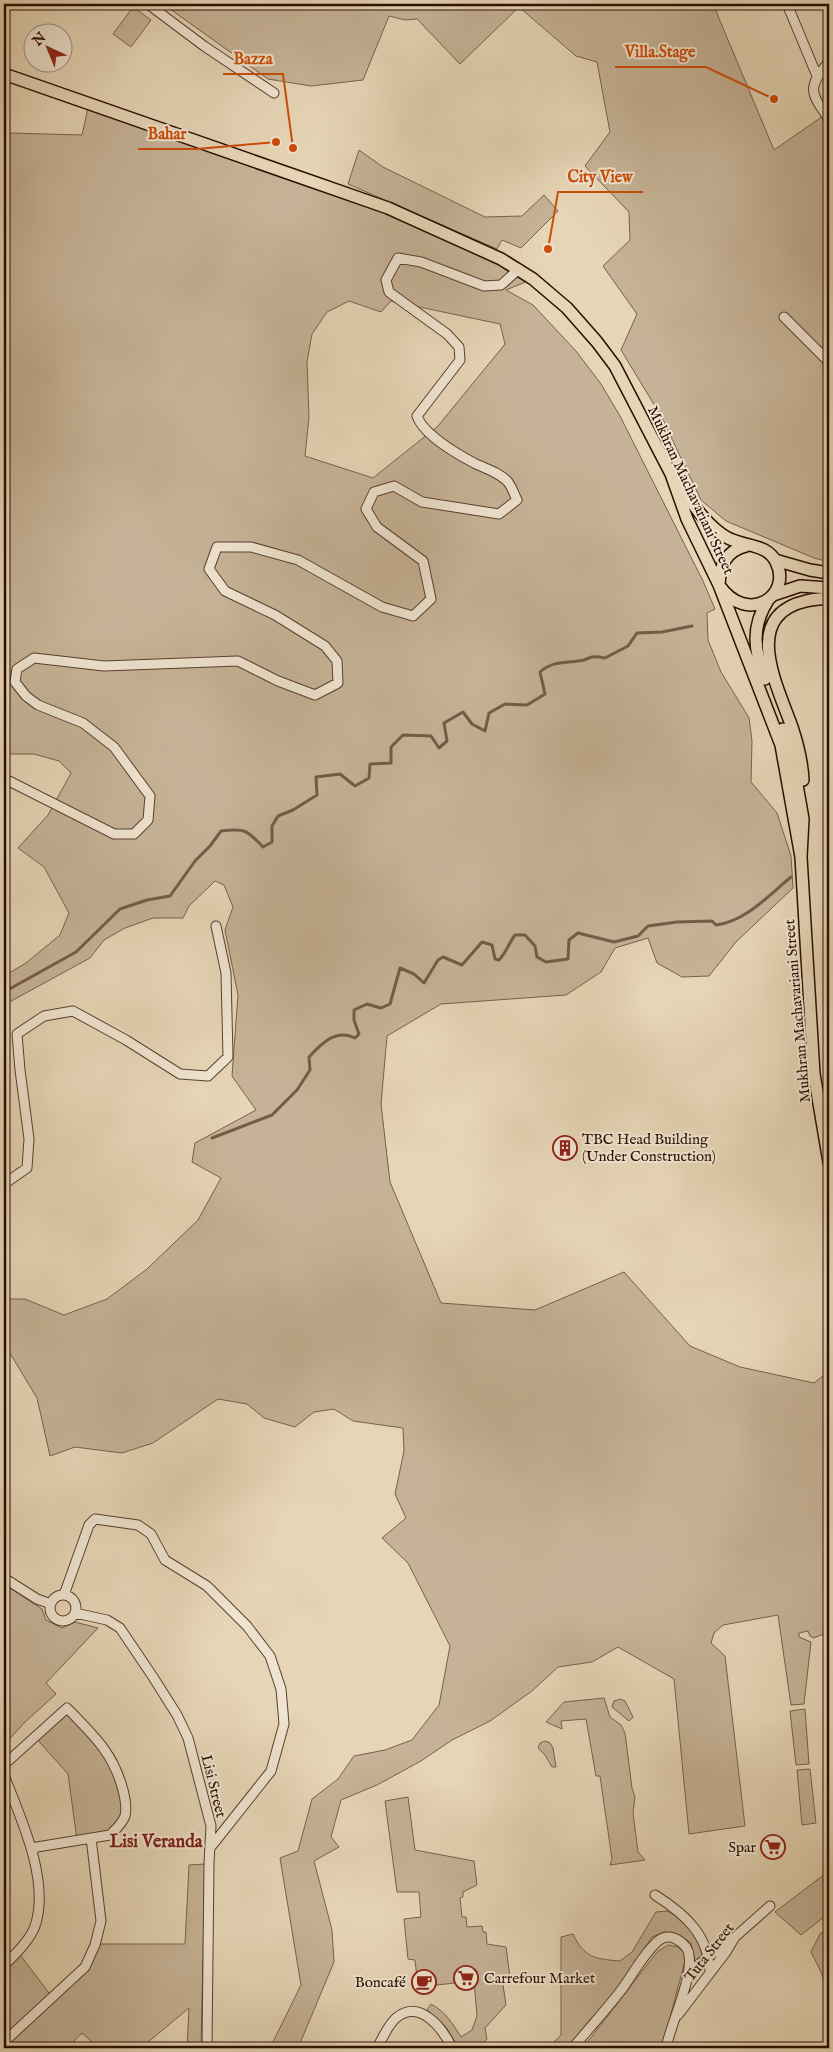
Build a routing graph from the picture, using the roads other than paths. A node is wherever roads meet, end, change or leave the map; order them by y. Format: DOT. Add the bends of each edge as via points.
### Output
graph roads {
  1 [pos="148,4"];
  2 [pos="786,4"];
  3 [pos="829,62"];
  4 [pos="4,74"];
  5 [pos="817,76"];
  6 [pos="274,93"];
  7 [pos="829,118"];
  8 [pos="519,269"];
  9 [pos="784,317"];
  10 [pos="829,362"];
  11 [pos="671,474"];
  12 [pos="746,546"];
  13 [pos="775,560"];
  14 [pos="829,572"];
  15 [pos="720,585"];
  16 [pos="829,588"];
  17 [pos="770,598"];
  18 [pos="829,598"];
  19 [pos="4,782"];
  20 [pos="803,819"];
  21 [pos="801,857"];
  22 [pos="216,926"];
  23 [pos="829,1162"];
  24 [pos="4,1184"];
  25 [pos="4,1578"];
  26 [pos="64,1595"];
  27 [pos="51,1604"];
  28 [pos="75,1612"];
  29 [pos="4,1768"];
  30 [pos="4,1775"];
  31 [pos="91,1838"];
  32 [pos="31,1848"];
  33 [pos="210,1848"];
  34 [pos="655,1895"];
  35 [pos="770,1906"];
  36 [pos="736,1937"];
  37 [pos="708,1956"];
  38 [pos="4,1965"];
  39 [pos="688,1973"];
  40 [pos="710,1973"];
  41 [pos="675,2019"];
  42 [pos="4,2042"];
  43 [pos="207,2048"];
  44 [pos="377,2048"];
  45 [pos="452,2048"];
  46 [pos="573,2048"];
  47 [pos="666,2048"];
  1 -- 6 [label="street"];
  2 -- 5 [label="street"];
  3 -- 5 [label="street"];
  4 -- 8 [label="main road, Mukhran Machavariani Street" via="364,198 501,258"];
  5 -- 7 [label="street" via="814,92 818,105"];
  8 -- 11 [label="main road, Mukhran Machavariani Street" via="567,308 607,355"];
  8 -- 19 [label="street" via="501,285 484,286 422,262 398,258 386,280 389,292 447,334 459,347 460,360 418,416 419,422 429,433 460,454 495,472 508,483 517,500 499,514 422,502 394,486 374,492 366,509 377,527 423,561 431,599 413,616 382,607 298,560 251,546 217,547 210,569 225,591 275,615 326,646 337,661 338,683 315,695 238,661 104,666 34,658 17,669 16,682 38,705 83,723 114,747 150,796 148,820 134,834 114,834 9,781"];
  9 -- 10 [label="street"];
  11 -- 12 [label="main road" via="711,526"];
  11 -- 15 [label="main road, Mukhran Machavariani Street" via="687,519"];
  12 -- 13 [label="main road" via="763,548"];
  12 -- 15 [label="main road" via="738,548 724,560"];
  13 -- 14 [label="main road"];
  13 -- 17 [label="main road" via="780,578"];
  15 -- 17 [label="main road" via="739,604 749,606"];
  15 -- 21 [label="main road, Mukhran Machavariani Street" via="781,745"];
  16 -- 17 [label="main road" via="800,586"];
  17 -- 20 [label="main road, Mukhran Machavariani Street" via="756,628 757,656 792,756"];
  18 -- 20 [label="main road" via="806,601 782,613 772,627 767,645 772,673 799,749"];
  20 -- 21 [label="main road, Mukhran Machavariani Street"];
  21 -- 23 [label="main road, Mukhran Machavariani Street" via="814,1074"];
  22 -- 24 [label="street" via="226,973 228,1057 208,1076 180,1074 73,1011 44,1016 17,1034 30,1139 27,1168"];
  25 -- 27 [label="street"];
  26 -- 27 [label="street"];
  26 -- 28 [label="street" via="72,1599"];
  26 -- 33 [label="street" via="89,1525 96,1519 138,1525 151,1534 165,1560 207,1586 247,1626 270,1656 281,1689 284,1724 271,1772"];
  27 -- 28 [label="street" via="50,1611 57,1620 68,1620"];
  28 -- 33 [label="street, Lisi Street" via="107,1620 120,1628 177,1715 188,1738 211,1826"];
  29 -- 31 [label="street" via="67,1708 104,1747 118,1773 126,1802 125,1816 119,1826 110,1834"];
  30 -- 32 [label="street"];
  31 -- 32 [label="street"];
  31 -- 42 [label="street" via="101,1921 95,1945 84,1966"];
  32 -- 38 [label="street" via="39,1903 36,1924 18,1952"];
  33 -- 43 [label="street, Lisi Street"];
  34 -- 37 [label="street" via="688,1919 698,1931"];
  35 -- 36 [label="street, Tuta Street"];
  36 -- 37 [label="street"];
  36 -- 40 [label="street, Tuta Street"];
  37 -- 39 [label="street"];
  37 -- 40 [label="street"];
  39 -- 41 [label="street"];
  39 -- 46 [label="street" via="686,1948 676,1940 663,1938"];
  40 -- 41 [label="street, Tuta Street"];
  41 -- 47 [label="street"];
  44 -- 45 [label="street" via="395,2019 410,2012 423,2014 435,2022"];
}
